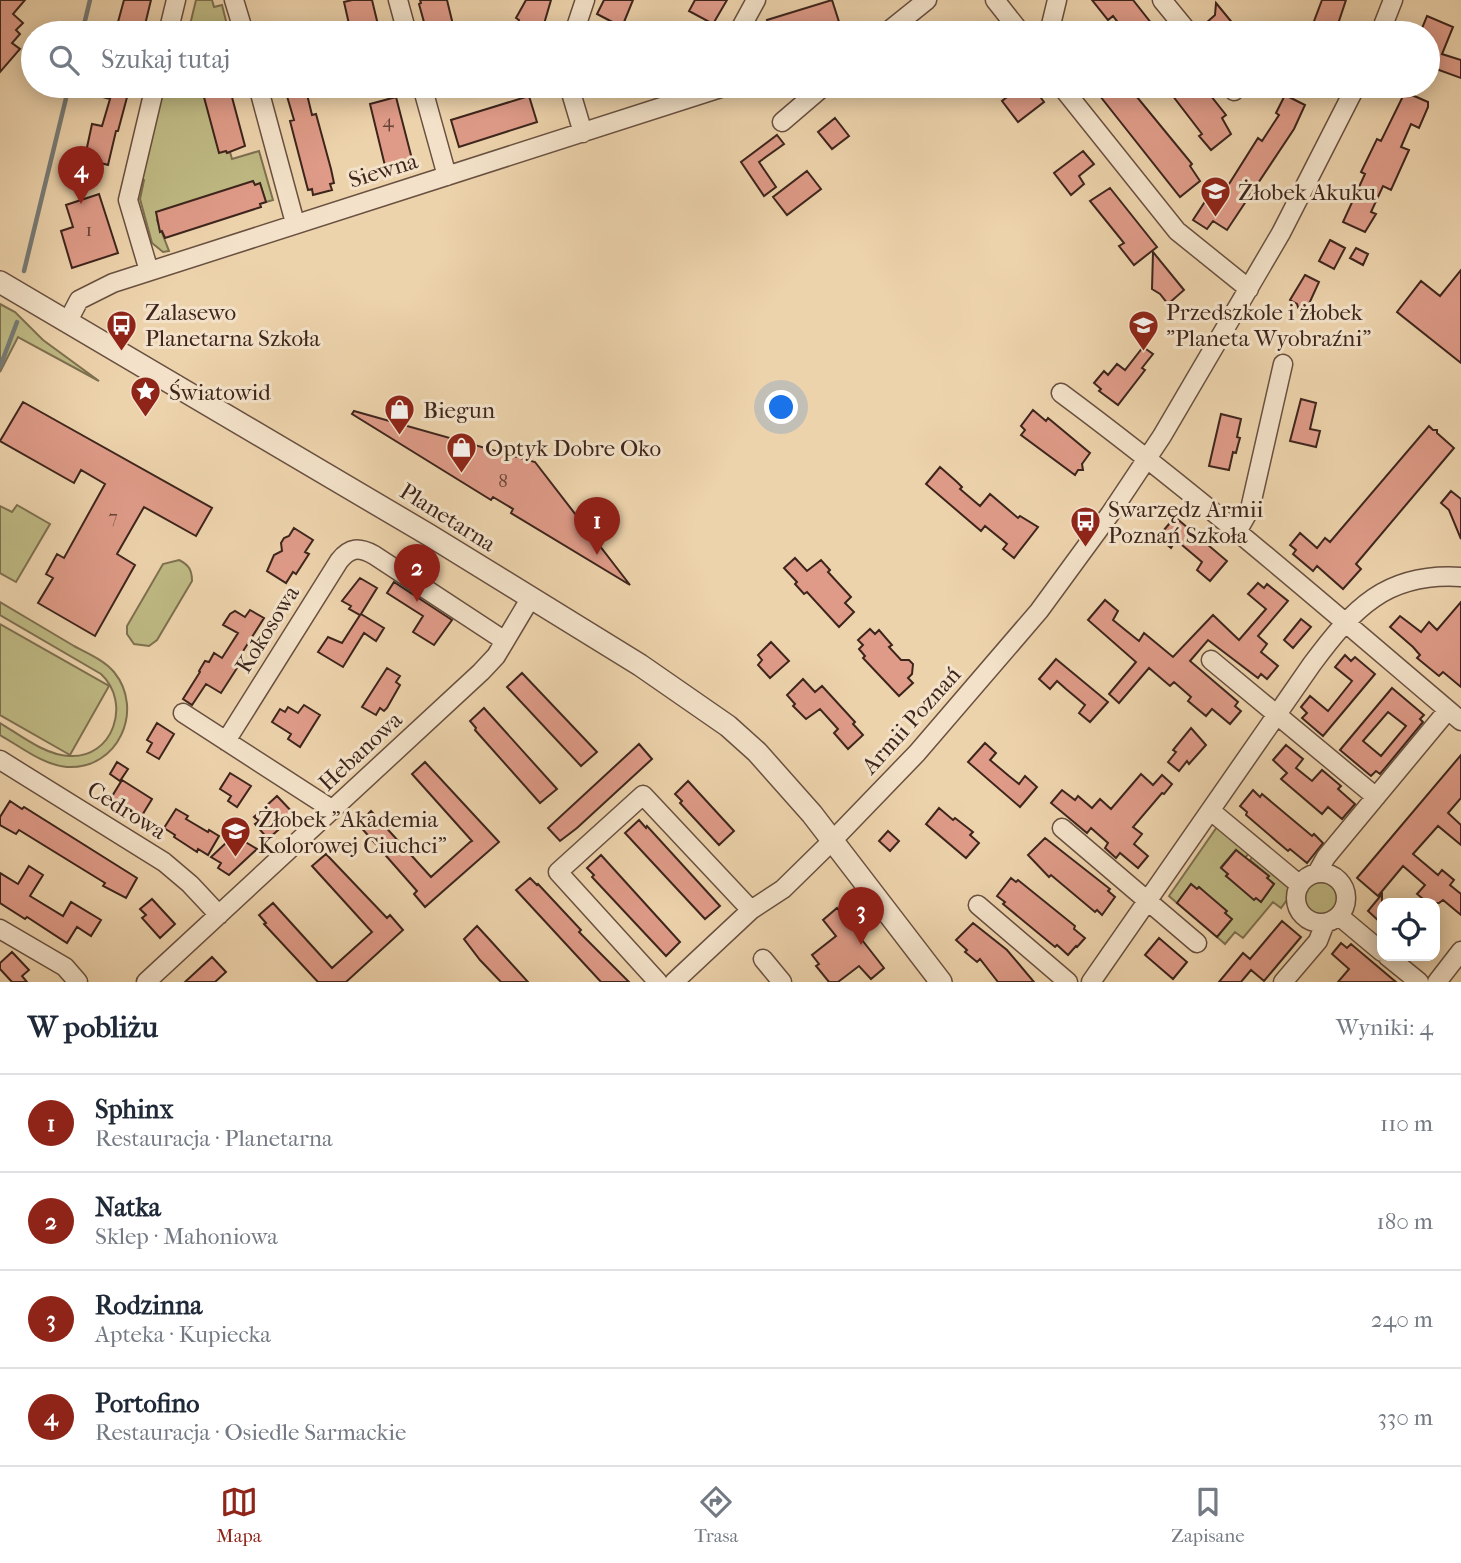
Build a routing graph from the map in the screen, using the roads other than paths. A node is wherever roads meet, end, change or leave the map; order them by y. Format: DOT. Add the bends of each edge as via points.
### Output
graph roads {
  1 [pos="176,0"];
  2 [pos="234,0"];
  3 [pos="398,0"];
  4 [pos="585,0"];
  5 [pos="756,0"];
  6 [pos="927,0"];
  7 [pos="995,0"];
  8 [pos="1057,0"];
  9 [pos="1163,0"];
  10 [pos="1393,0"];
  11 [pos="171,21"];
  12 [pos="240,21"];
  13 [pos="404,21"];
  14 [pos="578,21"];
  15 [pos="745,21"];
  16 [pos="901,21"];
  17 [pos="1012,21"];
  18 [pos="1052,21"];
  19 [pos="1180,21"];
  20 [pos="1385,21"];
  21 [pos="152,98"];
  22 [pos="261,98"];
  23 [pos="425,98"];
  24 [pos="573,98"];
  25 [pos="690,98"];
  26 [pos="810,98"];
  27 [pos="1072,98"];
  28 [pos="1350,98"];
  29 [pos="782,122"];
  30 [pos="583,133"];
  31 [pos="447,176"];
  32 [pos="295,223"];
  33 [pos="149,271"];
  34 [pos="0,282"];
  35 [pos="1249,289"];
  36 [pos="68,321"];
  37 [pos="1283,365"];
  38 [pos="1061,393"];
  39 [pos="1147,458"];
  40 [pos="1238,530"];
  41 [pos="1461,578"];
  42 [pos="530,599"];
  43 [pos="1344,623"];
  44 [pos="505,641"];
  45 [pos="1211,660"];
  46 [pos="183,713"];
  47 [pos="1277,715"];
  48 [pos="1454,716"];
  49 [pos="226,741"];
  50 [pos="0,760"];
  51 [pos="1376,797"];
  52 [pos="333,810"];
  53 [pos="1211,811"];
  54 [pos="1062,828"];
  55 [pos="833,840"];
  56 [pos="1317,873"];
  57 [pos="1300,885"];
  58 [pos="1149,901"];
  59 [pos="978,905"];
  60 [pos="751,910"];
  61 [pos="219,915"];
  62 [pos="1332,920"];
  63 [pos="0,930"];
  64 [pos="1197,943"];
  65 [pos="1377,949"];
  66 [pos="763,959"];
  67 [pos="1458,960"];
  68 [pos="1393,961"];
  69 [pos="78,982"];
  70 [pos="146,982"];
  71 [pos="658,982"];
  72 [pos="674,982"];
  73 [pos="782,982"];
  74 [pos="940,982"];
  75 [pos="1068,982"];
  76 [pos="1091,982"];
  77 [pos="1283,982"];
  78 [pos="1419,982"];
  79 [pos="1437,982"];
  1 -- 11 [label="street"];
  2 -- 12 [label="street"];
  3 -- 13 [label="street"];
  4 -- 14 [label="street"];
  5 -- 15 [label="street"];
  6 -- 16 [label="street"];
  7 -- 17 [label="street"];
  8 -- 18 [label="street"];
  9 -- 19 [label="street"];
  10 -- 20 [label="street"];
  21 -- 33 [label="street" via="128,200"];
  22 -- 32 [label="street"];
  23 -- 31 [label="street"];
  24 -- 30 [label="street"];
  25 -- 30 [label="street, Siewna"];
  26 -- 29 [label="street"];
  27 -- 35 [label="street" via="1177,231"];
  28 -- 35 [label="street, Armii Poznań"];
  30 -- 31 [label="street, Siewna"];
  31 -- 32 [label="street, Siewna"];
  32 -- 33 [label="street, Siewna"];
  33 -- 36 [label="street, Siewna" via="85,296"];
  34 -- 36 [label="street, Planetarna"];
  35 -- 39 [label="street, Armii Poznań"];
  36 -- 42 [label="street, Planetarna"];
  37 -- 40 [label="street" via="1250,509"];
  38 -- 39 [label="street"];
  39 -- 40 [label="street"];
  39 -- 55 [label="street, Armii Poznań" via="1019,635"];
  40 -- 43 [label="street"];
  41 -- 43 [label="street" via="1402,584 1361,606"];
  42 -- 44 [label="street, Hebanowa"];
  42 -- 55 [label="street, Planetarna" via="670,684 728,726 783,779"];
  43 -- 47 [label="street"];
  43 -- 48 [label="street"];
  44 -- 49 [label="street, Kokosowa" via="374,555 355,548 339,561"];
  44 -- 52 [label="street, Hebanowa" via="481,672"];
  45 -- 47 [label="street"];
  46 -- 49 [label="street"];
  47 -- 51 [label="street"];
  47 -- 53 [label="street"];
  48 -- 51 [label="street"];
  49 -- 52 [label="street"];
  50 -- 61 [label="street, Cedrowa" via="164,862"];
  51 -- 56 [label="street"];
  52 -- 61 [label="street, Hebanowa"];
  53 -- 57 [label="street"];
  53 -- 58 [label="street"];
  54 -- 58 [label="street"];
  55 -- 60 [label="street, Armii Poznań" via="783,889"];
  55 -- 74 [label="street, Planetarna"];
  56 -- 57 [label="street"];
  56 -- 62 [label="street" via="1333,876 1344,887 1346,902"];
  57 -- 62 [label="street" via="1296,895 1299,910 1310,921"];
  58 -- 64 [label="street"];
  58 -- 76 [label="street"];
  59 -- 75 [label="street"];
  60 -- 71 [label="street" via="643,795 558,872"];
  60 -- 72 [label="street, Armii Poznań"];
  61 -- 70 [label="street, Hebanowa"];
  62 -- 65 [label="street"];
  62 -- 77 [label="street"];
  63 -- 69 [label="street" via="65,968"];
  66 -- 73 [label="street"];
  67 -- 79 [label="street"];
  68 -- 78 [label="street"];
}
